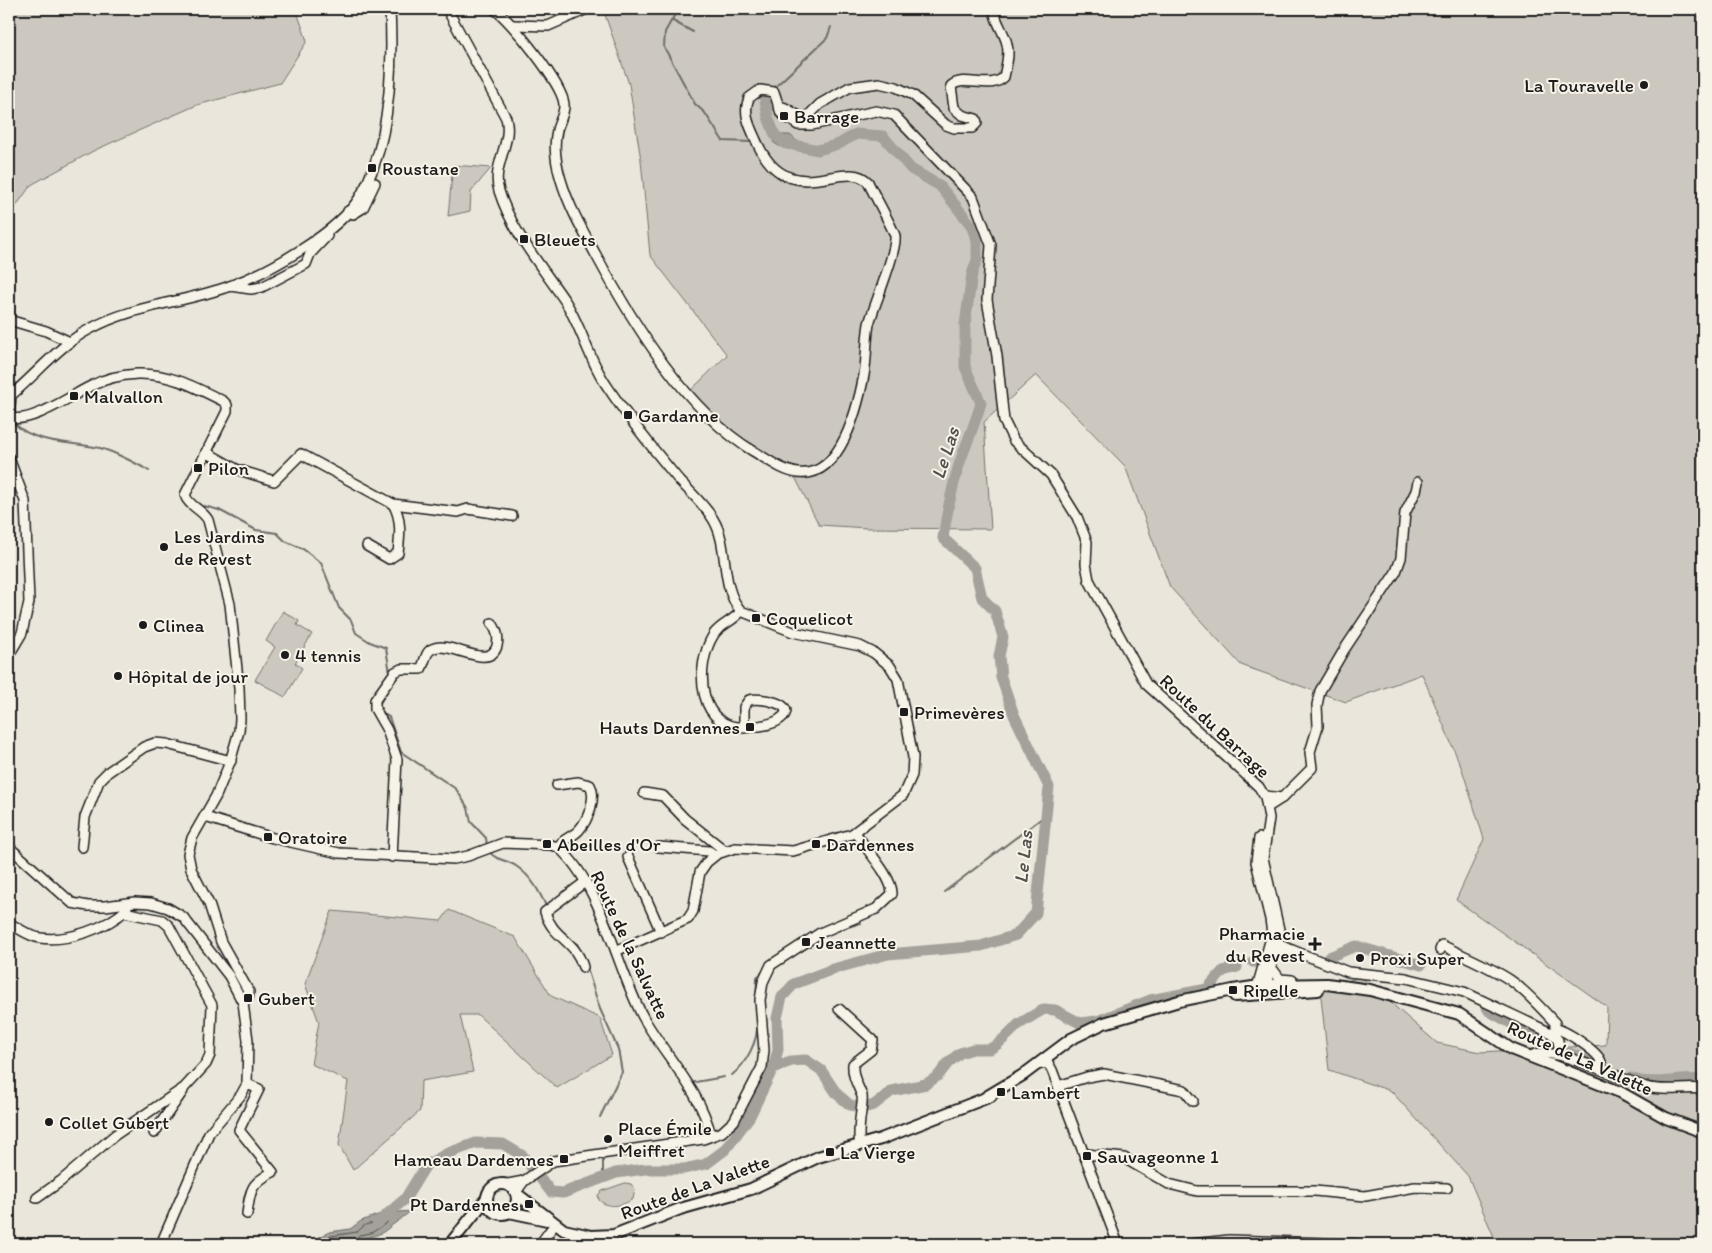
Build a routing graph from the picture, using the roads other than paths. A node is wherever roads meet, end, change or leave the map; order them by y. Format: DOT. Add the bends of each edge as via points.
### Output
graph roads {
  1 [pos="390,9"];
  2 [pos="447,9"];
  3 [pos="494,9"];
  4 [pos="587,9"];
  5 [pos="994,9"];
  6 [pos="513,25"];
  7 [pos="778,106"];
  8 [pos="375,183"];
  9 [pos="350,212"];
  10 [pos="230,286"];
  11 [pos="9,320"];
  12 [pos="70,342"];
  13 [pos="10,396"];
  14 [pos="9,409"];
  15 [pos="9,417"];
  16 [pos="206,452"];
  17 [pos="9,458"];
  18 [pos="1418,482"];
  19 [pos="393,504"];
  20 [pos="512,516"];
  21 [pos="367,546"];
  22 [pos="741,611"];
  23 [pos="492,624"];
  24 [pos="9,655"];
  25 [pos="744,728"];
  26 [pos="231,761"];
  27 [pos="557,785"];
  28 [pos="644,793"];
  29 [pos="1265,796"];
  30 [pos="1282,798"];
  31 [pos="1268,807"];
  32 [pos="205,817"];
  33 [pos="855,832"];
  34 [pos="9,847"];
  35 [pos="82,847"];
  36 [pos="558,847"];
  37 [pos="660,847"];
  38 [pos="724,850"];
  39 [pos="715,855"];
  40 [pos="628,856"];
  41 [pos="392,857"];
  42 [pos="585,882"];
  43 [pos="135,902"];
  44 [pos="124,912"];
  45 [pos="9,923"];
  46 [pos="661,932"];
  47 [pos="1274,943"];
  48 [pos="1292,950"];
  49 [pos="1440,950"];
  50 [pos="616,951"];
  51 [pos="1271,954"];
  52 [pos="583,967"];
  53 [pos="1271,967"];
  54 [pos="1327,984"];
  55 [pos="1262,986"];
  56 [pos="1358,987"];
  57 [pos="1305,990"];
  58 [pos="1236,992"];
  59 [pos="243,1003"];
  60 [pos="839,1009"];
  61 [pos="1124,1017"];
  62 [pos="1555,1032"];
  63 [pos="1560,1051"];
  64 [pos="1530,1057"];
  65 [pos="1043,1065"];
  66 [pos="1601,1067"];
  67 [pos="1057,1082"];
  68 [pos="246,1084"];
  69 [pos="184,1088"];
  70 [pos="1703,1089"];
  71 [pos="1193,1101"];
  72 [pos="1703,1132"];
  73 [pos="154,1133"];
  74 [pos="711,1136"];
  75 [pos="860,1144"];
  76 [pos="1086,1154"];
  77 [pos="525,1180"];
  78 [pos="508,1184"];
  79 [pos="1446,1188"];
  80 [pos="516,1193"];
  81 [pos="37,1198"];
  82 [pos="487,1198"];
  83 [pos="494,1212"];
  84 [pos="509,1212"];
  85 [pos="247,1214"];
  86 [pos="469,1220"];
  87 [pos="553,1223"];
  88 [pos="161,1244"];
  89 [pos="450,1244"];
  90 [pos="540,1244"];
  91 [pos="1118,1244"];
  92 [pos="1191,1244"];
  93 [pos="1356,1244"];
  1 -- 9 [label="street" via="390,78 382,136 365,187"];
  2 -- 22 [label="street" via="506,118 508,130 496,180 506,208 546,276 568,306 606,385 712,518 730,590"];
  3 -- 6 [label="street"];
  4 -- 6 [label="street" via="548,26"];
  5 -- 7 [label="street" via="1008,53 1004,77 994,83 960,82 951,86 954,108 962,115 976,119 976,126 972,128 946,125 913,95 879,83 850,87 826,100 806,118"];
  6 -- 7 [label="street, Route du Barrage" via="554,81 563,99 555,148 562,184 580,225 630,314 685,390 718,426 780,466 810,473 823,467 838,452 850,424 864,377 870,323 895,237 868,182 862,177 851,175 804,180 771,167 760,152 747,116 747,101 755,92 769,90 775,94"];
  7 -- 29 [label="street, Route du Barrage" via="792,122 807,125 876,111 890,114 898,118 917,142 973,197 991,245 987,300 997,356 1001,408 1011,437 1049,472 1077,518 1087,542 1089,580 1146,684"];
  8 -- 9 [label="street" via="363,208"];
  9 -- 10 [label="street" via="301,250"];
  9 -- 10 [label="street" via="310,254 306,264 262,287"];
  10 -- 12 [label="street" via="128,313 89,329"];
  11 -- 12 [label="street"];
  12 -- 13 [label="street"];
  13 -- 14 [label="street"];
  14 -- 15 [label="street"];
  15 -- 16 [label="street" via="21,418 49,409 92,385 112,378 137,374 166,376 226,402 227,411"];
  16 -- 19 [label="street" via="236,469 274,481 301,454"];
  16 -- 26 [label="street" via="185,497 208,520 230,604 240,719"];
  17 -- 24 [label="street" via="25,501 29,602 22,632"];
  18 -- 30 [label="street" via="1405,513 1398,568 1322,687 1318,700 1318,726 1310,752 1312,768"];
  19 -- 20 [label="street" via="458,512 468,508"];
  19 -- 21 [label="street" via="398,511 400,530 398,553 389,559"];
  22 -- 25 [label="street" via="715,632 703,673 704,692 711,712 729,726"];
  22 -- 33 [label="street" via="793,632 860,646 874,653 896,674 913,757 911,780 902,795"];
  23 -- 41 [label="street" via="498,638 492,654 480,657 440,646 429,651 421,669 402,669 390,677 376,696 374,705 397,760"];
  25 -- 25 [label="street" via="744,707 749,700 756,698 776,702 784,708 784,716 778,721"];
  26 -- 32 [label="street"];
  26 -- 35 [label="street" via="167,744 144,747 99,781 85,816"];
  27 -- 36 [label="street" via="583,782 590,785 593,792 580,829"];
  28 -- 38 [label="street" via="663,796 685,819"];
  29 -- 30 [label="street"];
  29 -- 31 [label="street, Route du Barrage"];
  30 -- 31 [label="street"];
  31 -- 47 [label="street, Route du Barrage" via="1263,858 1278,925"];
  32 -- 41 [label="street" via="303,846"];
  32 -- 59 [label="street" via="192,838 189,863 209,904 221,942 249,992"];
  33 -- 38 [label="street" via="793,851"];
  33 -- 74 [label="street" via="882,869 892,890 891,897 868,913 820,933 770,967 760,1000 764,1050 762,1068 734,1121 722,1132"];
  34 -- 43 [label="street" via="72,903 106,906"];
  36 -- 41 [label="street" via="506,842 459,859"];
  36 -- 42 [label="street, Route de la Salvatte"];
  37 -- 39 [label="street" via="709,851"];
  38 -- 39 [label="street"];
  39 -- 46 [label="street" via="706,862 698,877 690,917"];
  40 -- 46 [label="street"];
  42 -- 50 [label="street, Route de la Salvatte"];
  42 -- 52 [label="street" via="549,910 546,916 554,930 574,946"];
  43 -- 44 [label="street"];
  43 -- 59 [label="street" via="168,908 183,917 228,976"];
  44 -- 45 [label="street" via="92,931 63,937 39,938"];
  44 -- 69 [label="street" via="162,920 169,926 212,1005 210,1055 198,1075"];
  46 -- 50 [label="street"];
  47 -- 48 [label="street"];
  47 -- 51 [label="street, Route du Barrage"];
  48 -- 51 [label="street"];
  48 -- 62 [label="street" via="1356,974 1406,978 1464,992"];
  49 -- 62 [label="street" via="1442,945 1511,980 1554,1021"];
  50 -- 74 [label="street, Route de la Salvatte" via="643,1016 687,1084"];
  51 -- 53 [label="street, Route du Barrage"];
  51 -- 55 [label="street, Route du Barrage"];
  53 -- 54 [label="street" via="1283,980"];
  53 -- 55 [label="street, Route du Barrage"];
  54 -- 55 [label="main road, Route de La Valette"];
  54 -- 56 [label="main road, Route de La Valette"];
  55 -- 57 [label="street"];
  55 -- 58 [label="main road, Route de La Valette"];
  56 -- 57 [label="main road, Route de La Valette"];
  56 -- 64 [label="main road, Route de La Valette" via="1458,1014 1502,1044"];
  57 -- 58 [label="main road, Route de La Valette"];
  58 -- 61 [label="main road, Route de La Valette" via="1160,1006"];
  59 -- 68 [label="street" via="248,1040"];
  60 -- 75 [label="street" via="874,1040 871,1050 853,1064 861,1102"];
  61 -- 65 [label="main road, Route de La Valette"];
  61 -- 65 [label="main road, Route de La Valette" via="1077,1035 1056,1050"];
  62 -- 63 [label="street"];
  62 -- 66 [label="street" via="1572,1036 1599,1058"];
  63 -- 64 [label="street"];
  63 -- 66 [label="street"];
  64 -- 72 [label="main road, Route de La Valette" via="1620,1092 1666,1118"];
  65 -- 67 [label="street"];
  65 -- 75 [label="main road, Route de La Valette" via="986,1097 900,1132"];
  66 -- 70 [label="street" via="1646,1087"];
  67 -- 71 [label="street" via="1104,1074 1184,1090"];
  67 -- 76 [label="street"];
  68 -- 85 [label="street" via="259,1089 239,1130 274,1172 251,1189"];
  68 -- 88 [label="street" via="242,1095 209,1133"];
  69 -- 73 [label="street"];
  69 -- 81 [label="street" via="115,1135"];
  74 -- 77 [label="street" via="550,1162"];
  75 -- 87 [label="main road, Route de La Valette" via="806,1162 751,1189 680,1209 614,1235 581,1235"];
  76 -- 79 [label="street" via="1124,1158 1169,1184 1197,1191 1315,1191 1365,1196 1415,1187"];
  76 -- 91 [label="street"];
  77 -- 78 [label="street"];
  77 -- 80 [label="street"];
  78 -- 80 [label="main road"];
  78 -- 82 [label="main road" via="494,1186"];
  80 -- 84 [label="main road" via="517,1202"];
  80 -- 87 [label="main road, Route de La Valette"];
  82 -- 83 [label="main road"];
  82 -- 86 [label="main road"];
  83 -- 84 [label="main road"];
  83 -- 86 [label="main road" via="481,1213"];
  84 -- 87 [label="main road, Route de La Valette"];
  86 -- 89 [label="main road"];
  87 -- 90 [label="street"];
  92 -- 93 [label="street" via="1228,1240"];
}
